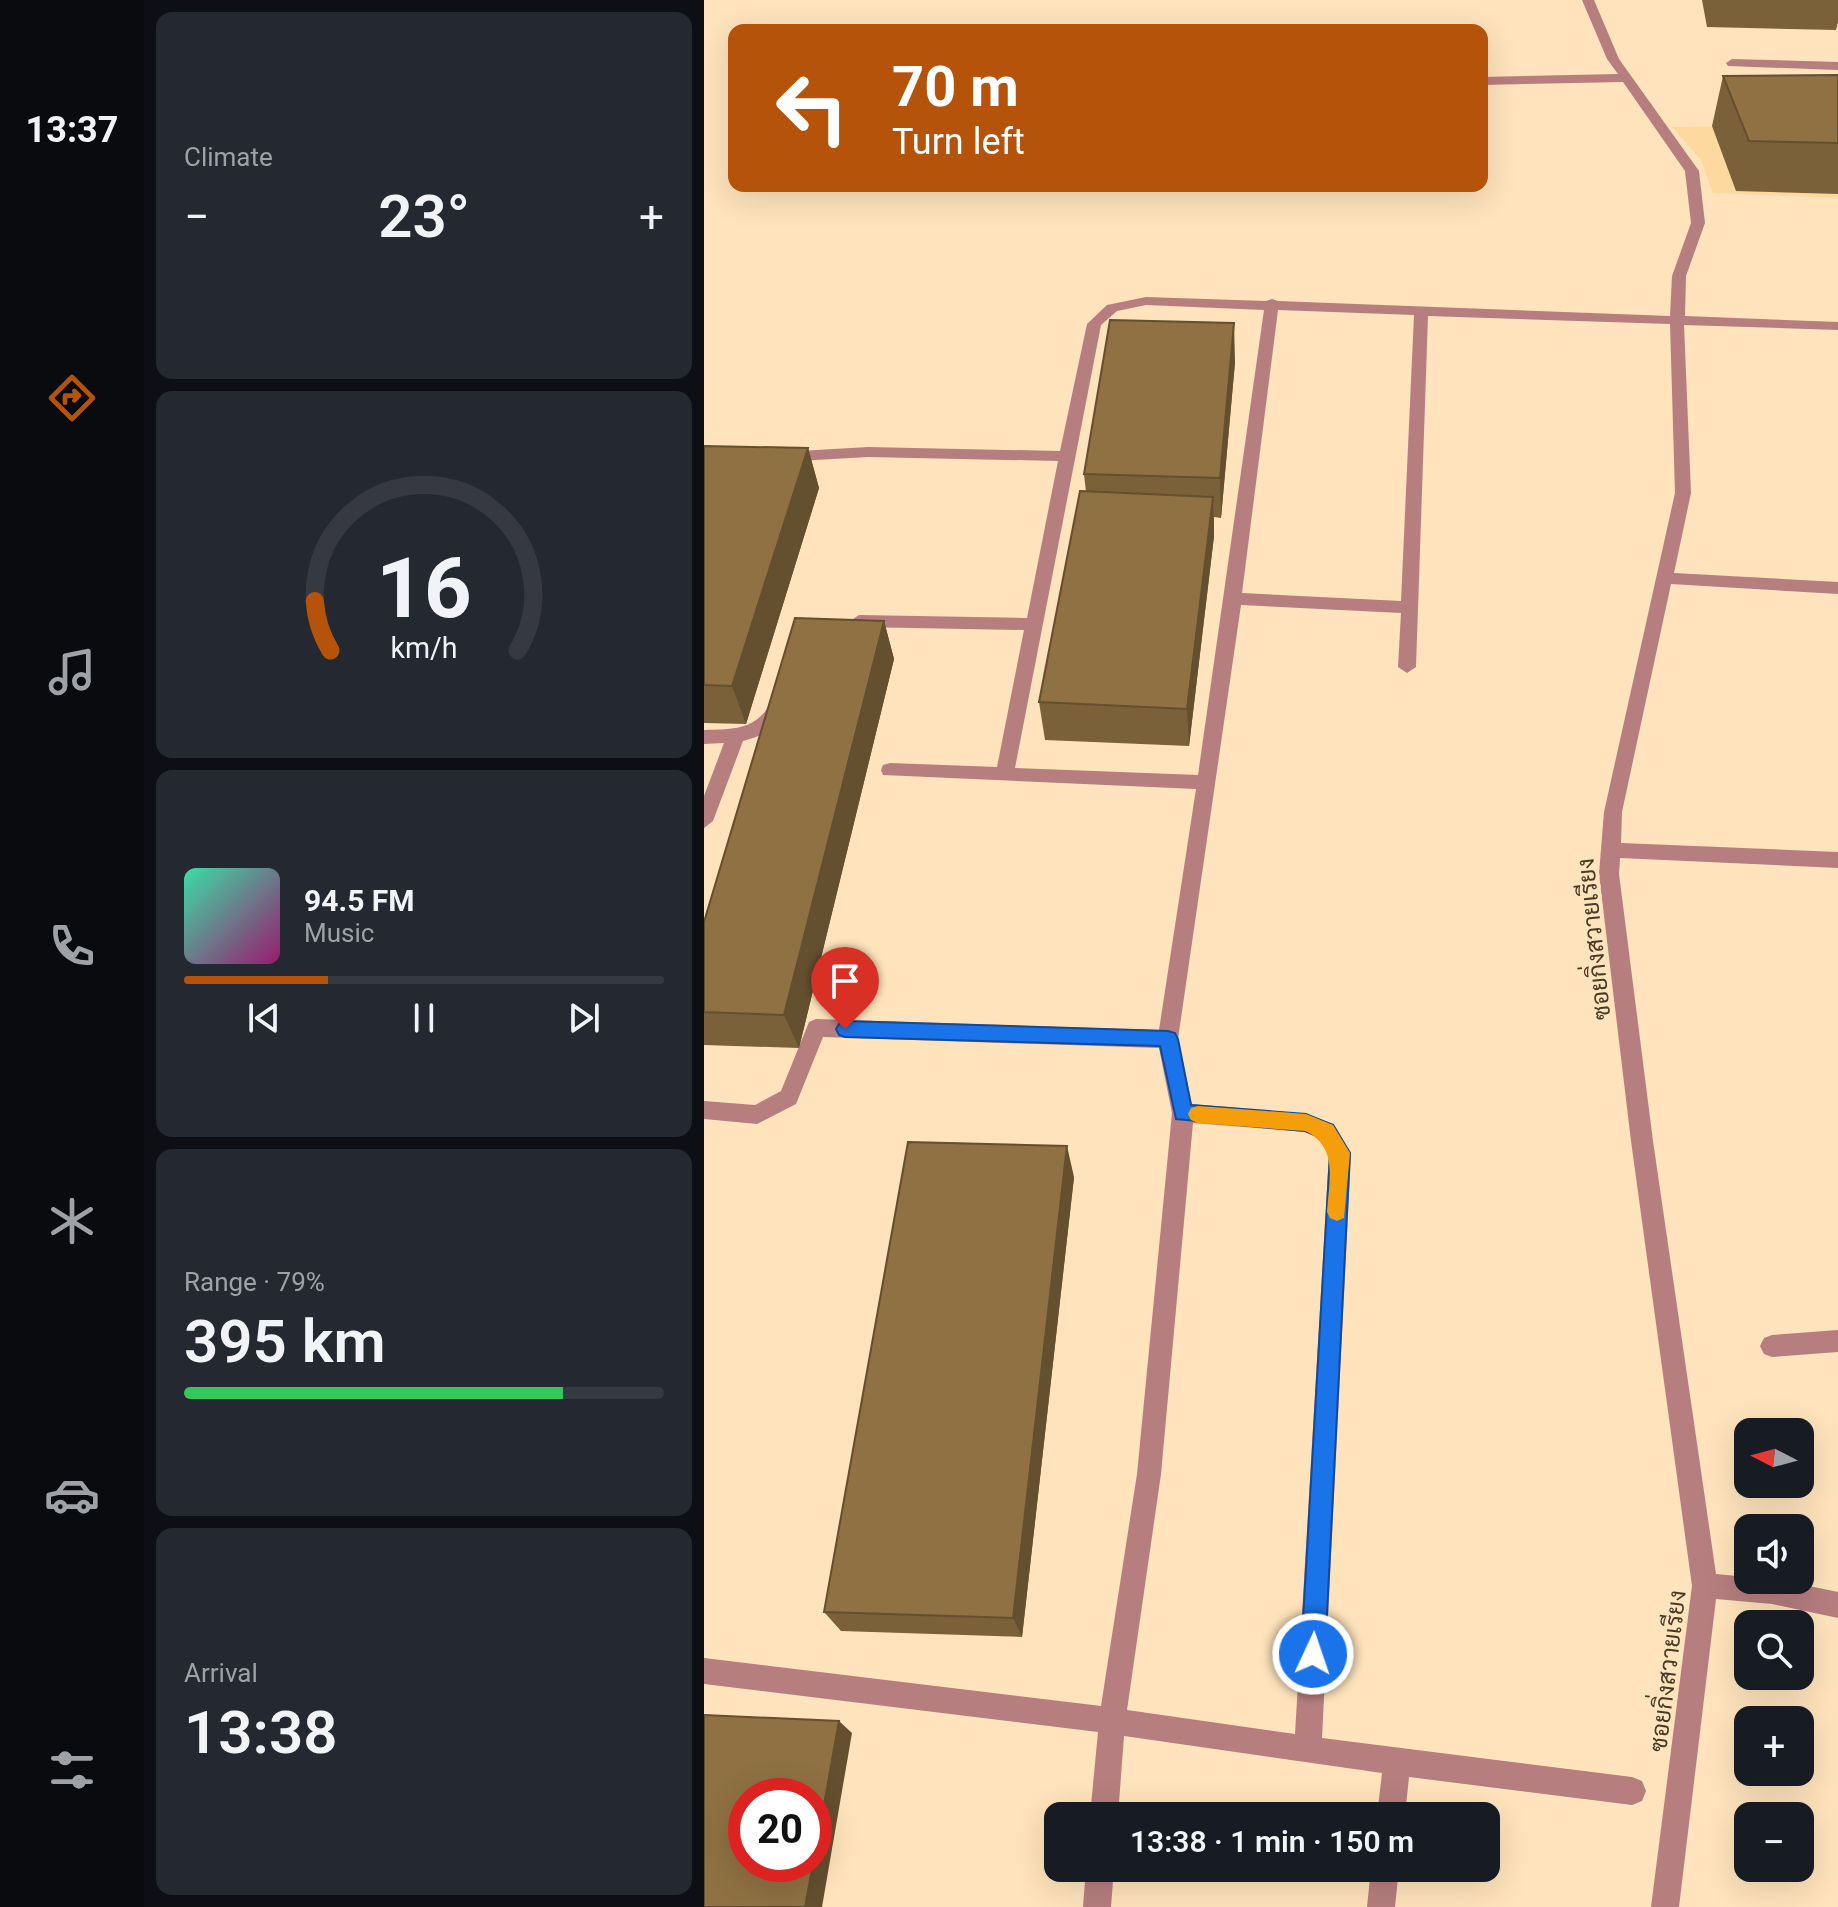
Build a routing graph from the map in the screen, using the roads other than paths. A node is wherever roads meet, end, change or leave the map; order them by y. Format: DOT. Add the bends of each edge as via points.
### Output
graph roads {
  1 [pos="1588,0"];
  2 [pos="1732,63"];
  3 [pos="1838,66"];
  4 [pos="1625,78"];
  5 [pos="1488,81"];
  6 [pos="1272,303"];
  7 [pos="1421,312"];
  8 [pos="1677,321"];
  9 [pos="1838,326"];
  10 [pos="1067,456"];
  11 [pos="764,458"];
  12 [pos="1666,578"];
  13 [pos="1838,588"];
  14 [pos="1233,599"];
  15 [pos="1411,607"];
  16 [pos="841,621"];
  17 [pos="1035,624"];
  18 [pos="1407,667"];
  19 [pos="782,692"];
  20 [pos="736,735"];
  21 [pos="704,737"];
  22 [pos="890,770"];
  23 [pos="1005,773"];
  24 [pos="1207,782"];
  25 [pos="704,821"];
  26 [pos="1610,850"];
  27 [pos="1838,860"];
  28 [pos="1168,1039"];
  29 [pos="704,1110"];
  30 [pos="1183,1113"];
  31 [pos="1838,1341"];
  32 [pos="1772,1346"];
  33 [pos="1705,1586"];
  34 [pos="1838,1605"];
  35 [pos="704,1671"];
  36 [pos="1112,1721"];
  37 [pos="1308,1748"];
  38 [pos="1397,1762"];
  39 [pos="1632,1791"];
  40 [pos="1105,1802"];
  41 [pos="1393,1802"];
  42 [pos="1099,1882"];
  43 [pos="1384,1882"];
  44 [pos="1097,1907"];
  45 [pos="1381,1907"];
  46 [pos="1665,1907"];
  1 -- 4 [label="street, ซอยกิ่งสวายเรียง"];
  2 -- 3 [label="street"];
  4 -- 5 [label="street"];
  4 -- 8 [label="street, ซอยกิ่งสวายเรียง" via="1692,171 1698,223 1679,276"];
  6 -- 7 [label="street"];
  6 -- 10 [label="street" via="1146,301 1126,303 1102,315 1094,324"];
  6 -- 14 [label="street"];
  7 -- 8 [label="street"];
  7 -- 15 [label="street"];
  8 -- 9 [label="street"];
  8 -- 12 [label="street, ซอยกิ่งสวายเรียง" via="1683,493"];
  10 -- 11 [label="street" via="868,452"];
  10 -- 17 [label="street"];
  12 -- 13 [label="street"];
  12 -- 26 [label="street, ซอยกิ่งสวายเรียง" via="1613,812"];
  14 -- 15 [label="street"];
  14 -- 24 [label="street"];
  15 -- 18 [label="street"];
  16 -- 17 [label="street"];
  17 -- 23 [label="street"];
  19 -- 20 [label="street" via="773,719 756,731"];
  20 -- 21 [label="street"];
  20 -- 25 [label="street"];
  22 -- 23 [label="street"];
  23 -- 24 [label="street"];
  24 -- 28 [label="street"];
  26 -- 27 [label="street"];
  26 -- 33 [label="street, ซอยกิ่งสวายเรียง" via="1642,1141"];
  28 -- 29 [label="street" via="816,1028 789,1097 757,1115"];
  28 -- 30 [label="street"];
  30 -- 36 [label="street" via="1149,1474"];
  30 -- 37 [label="street" via="1306,1123 1326,1131 1340,1153"];
  31 -- 32 [label="street"];
  33 -- 34 [label="street" via="1772,1591"];
  33 -- 46 [label="street, ซอยกิ่งสวายเรียง"];
  35 -- 36 [label="street"];
  36 -- 37 [label="street"];
  36 -- 40 [label="street"];
  37 -- 38 [label="street"];
  38 -- 39 [label="street"];
  38 -- 41 [label="street"];
  42 -- 44 [label="street"];
  43 -- 45 [label="street"];
}
